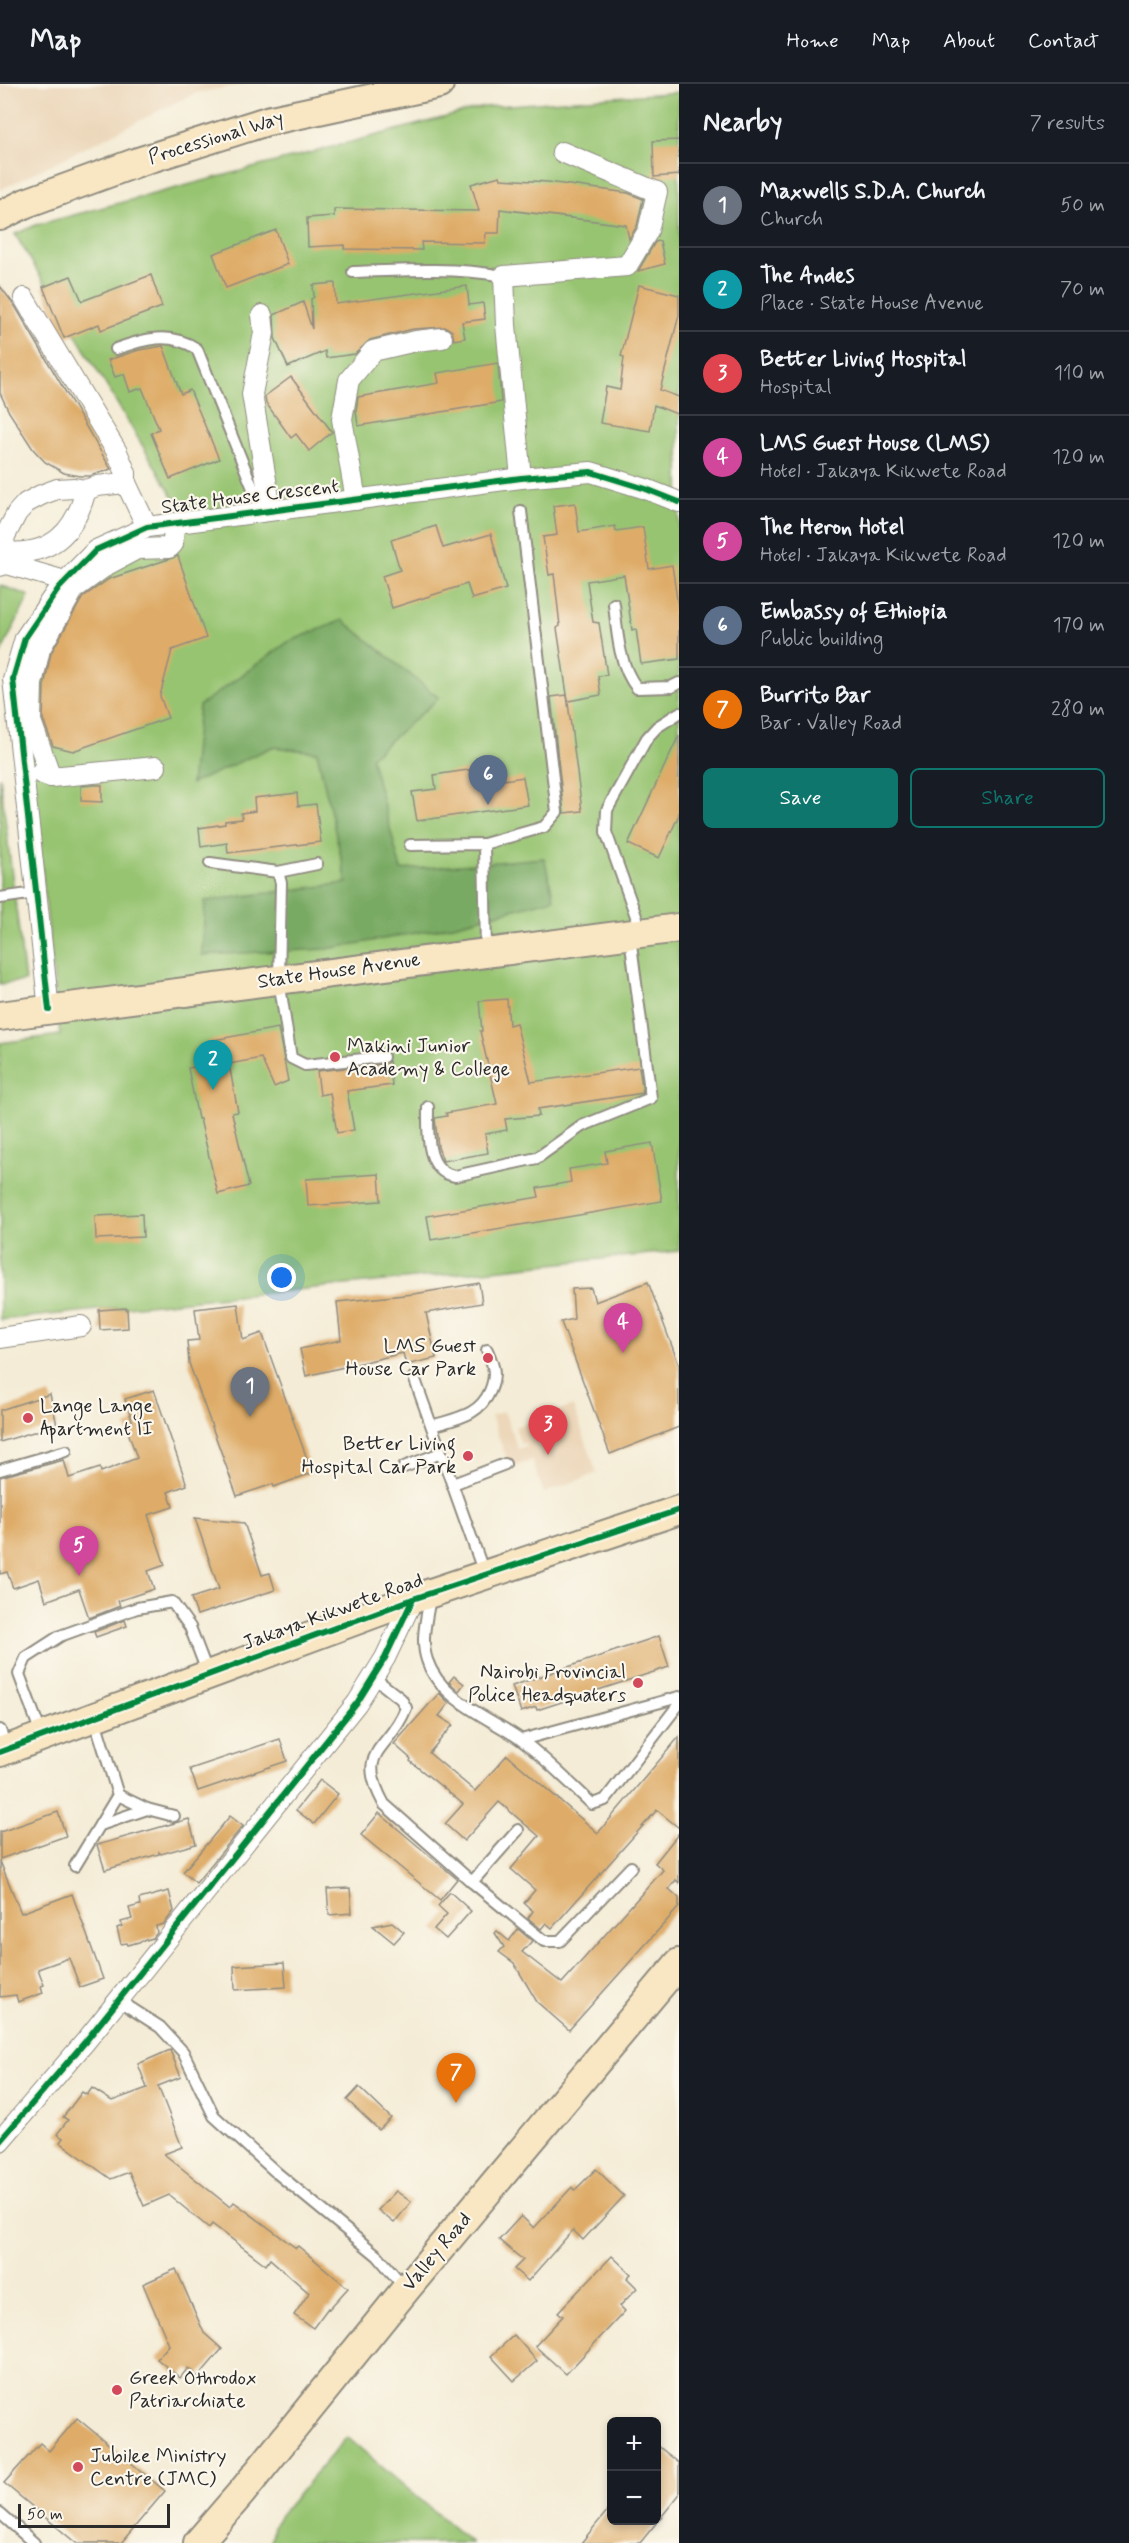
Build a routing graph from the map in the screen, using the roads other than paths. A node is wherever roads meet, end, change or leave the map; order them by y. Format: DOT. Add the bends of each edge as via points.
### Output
graph roads {
  1 [pos="439,84"];
  2 [pos="562,152"];
  3 [pos="0,216"];
  4 [pos="353,272"];
  5 [pos="504,276"];
  6 [pos="24,298"];
  7 [pos="262,315"];
  8 [pos="442,338"];
  9 [pos="116,349"];
  10 [pos="521,478"];
  11 [pos="126,483"];
  12 [pos="86,490"];
  13 [pos="356,500"];
  14 [pos="679,502"];
  15 [pos="267,511"];
  16 [pos="521,511"];
  17 [pos="174,523"];
  18 [pos="147,527"];
  19 [pos="5,560"];
  20 [pos="65,581"];
  21 [pos="614,604"];
  22 [pos="679,683"];
  23 [pos="679,713"];
  24 [pos="21,766"];
  25 [pos="156,767"];
  26 [pos="51,777"];
  27 [pos="484,844"];
  28 [pos="411,845"];
  29 [pos="210,862"];
  30 [pos="317,864"];
  31 [pos="278,872"];
  32 [pos="36,893"];
  33 [pos="0,898"];
  34 [pos="679,928"];
  35 [pos="636,933"];
  36 [pos="486,951"];
  37 [pos="279,980"];
  38 [pos="49,1010"];
  39 [pos="0,1016"];
  40 [pos="383,1057"];
  41 [pos="428,1107"];
  42 [pos="81,1326"];
  43 [pos="0,1338"];
  44 [pos="487,1350"];
  45 [pos="414,1377"];
  46 [pos="432,1426"];
  47 [pos="66,1451"];
  48 [pos="441,1453"];
  49 [pos="505,1464"];
  50 [pos="404,1467"];
  51 [pos="0,1470"];
  52 [pos="453,1484"];
  53 [pos="679,1510"];
  54 [pos="486,1576"];
  55 [pos="422,1596"];
  56 [pos="208,1675"];
  57 [pos="373,1677"];
  58 [pos="679,1697"];
  59 [pos="679,1704"];
  60 [pos="94,1717"];
  61 [pos="43,1736"];
  62 [pos="521,1740"];
  63 [pos="2,1744"];
  64 [pos="118,1795"];
  65 [pos="147,1809"];
  66 [pos="174,1816"];
  67 [pos="100,1825"];
  68 [pos="518,1830"];
  69 [pos="75,1866"];
  70 [pos="631,1867"];
  71 [pos="472,1882"];
  72 [pos="679,1963"];
  73 [pos="118,2000"];
  74 [pos="0,2141"];
  75 [pos="406,2289"];
  76 [pos="0,2513"];
  77 [pos="204,2541"];
  78 [pos="34,2543"];
  1 -- 3 [label="main road, Processional Way" via="267,121 138,162"];
  2 -- 5 [label="street" via="657,192 648,231 627,266"];
  4 -- 5 [label="lane" via="445,270"];
  5 -- 10 [label="street"];
  6 -- 11 [label="street" via="117,452"];
  7 -- 15 [label="street" via="264,333 252,394"];
  8 -- 13 [label="street" via="373,351 349,380 342,419"];
  9 -- 15 [label="lane" via="163,337 197,349"];
  10 -- 13 [label="street, State House Crescent"];
  10 -- 14 [label="street, State House Crescent" via="591,472"];
  11 -- 12 [label="street"];
  11 -- 18 [label="street"];
  12 -- 19 [label="street" via="81,511 68,532 47,547"];
  12 -- 19 [label="street" via="57,489 26,503 8,526"];
  13 -- 15 [label="street, State House Crescent"];
  15 -- 17 [label="street, State House Crescent"];
  16 -- 27 [label="lane" via="557,812 544,827"];
  17 -- 18 [label="street, State House Crescent"];
  17 -- 26 [label="street" via="173,544 169,548 137,549 74,589 40,649 32,684 31,721"];
  18 -- 20 [label="street, State House Crescent" via="96,550"];
  19 -- 20 [label="street"];
  20 -- 24 [label="street, State House Crescent" via="25,639 13,679"];
  21 -- 22 [label="lane" via="621,652 630,680 637,688 672,687"];
  23 -- 35 [label="lane" via="647,738 607,810 606,832"];
  24 -- 26 [label="street"];
  24 -- 32 [label="street, State House Crescent"];
  25 -- 26 [label="street"];
  27 -- 28 [label="lane"];
  27 -- 36 [label="lane"];
  29 -- 31 [label="lane"];
  30 -- 31 [label="lane"];
  31 -- 37 [label="lane"];
  32 -- 33 [label="lane"];
  32 -- 38 [label="street, State House Crescent"];
  34 -- 35 [label="main road, State House Avenue"];
  35 -- 36 [label="main road, State House Avenue"];
  35 -- 41 [label="lane" via="651,1098 582,1126 537,1158 455,1176 439,1169 429,1146"];
  36 -- 37 [label="main road, State House Avenue"];
  37 -- 38 [label="main road, State House Avenue"];
  37 -- 40 [label="lane" via="291,1058 305,1065"];
  38 -- 39 [label="main road, State House Avenue"];
  42 -- 43 [label="street"];
  44 -- 46 [label="lane" via="495,1379 484,1403 470,1413"];
  45 -- 46 [label="lane"];
  46 -- 48 [label="lane"];
  47 -- 51 [label="lane"];
  48 -- 50 [label="lane"];
  48 -- 52 [label="lane"];
  49 -- 52 [label="lane"];
  52 -- 54 [label="lane"];
  53 -- 54 [label="main road, Jakaya Kikwete Road"];
  54 -- 55 [label="main road, Jakaya Kikwete Road"];
  55 -- 56 [label="main road, Jakaya Kikwete Road"];
  55 -- 57 [label="street"];
  55 -- 62 [label="lane" via="428,1663 442,1684 462,1703"];
  56 -- 60 [label="main road, Jakaya Kikwete Road"];
  56 -- 61 [label="lane" via="190,1627 172,1602 137,1608 60,1636 26,1658 18,1674"];
  57 -- 71 [label="lane" via="401,1699 406,1708 372,1758 375,1787 384,1804"];
  57 -- 73 [label="street" via="357,1703"];
  58 -- 62 [label="lane"];
  59 -- 62 [label="lane" via="605,1800 592,1804"];
  60 -- 61 [label="main road, Jakaya Kikwete Road"];
  60 -- 64 [label="lane"];
  61 -- 63 [label="main road, Jakaya Kikwete Road"];
  64 -- 65 [label="lane"];
  64 -- 67 [label="lane"];
  65 -- 66 [label="lane"];
  65 -- 67 [label="lane"];
  67 -- 69 [label="lane"];
  68 -- 71 [label="lane"];
  70 -- 71 [label="lane" via="560,1941 544,1941"];
  72 -- 75 [label="main road, Valley Road"];
  73 -- 74 [label="street"];
  73 -- 75 [label="lane" via="160,2027 183,2052 214,2116 378,2256"];
  75 -- 77 [label="main road, Valley Road"];
  76 -- 78 [label="lane"];
}
